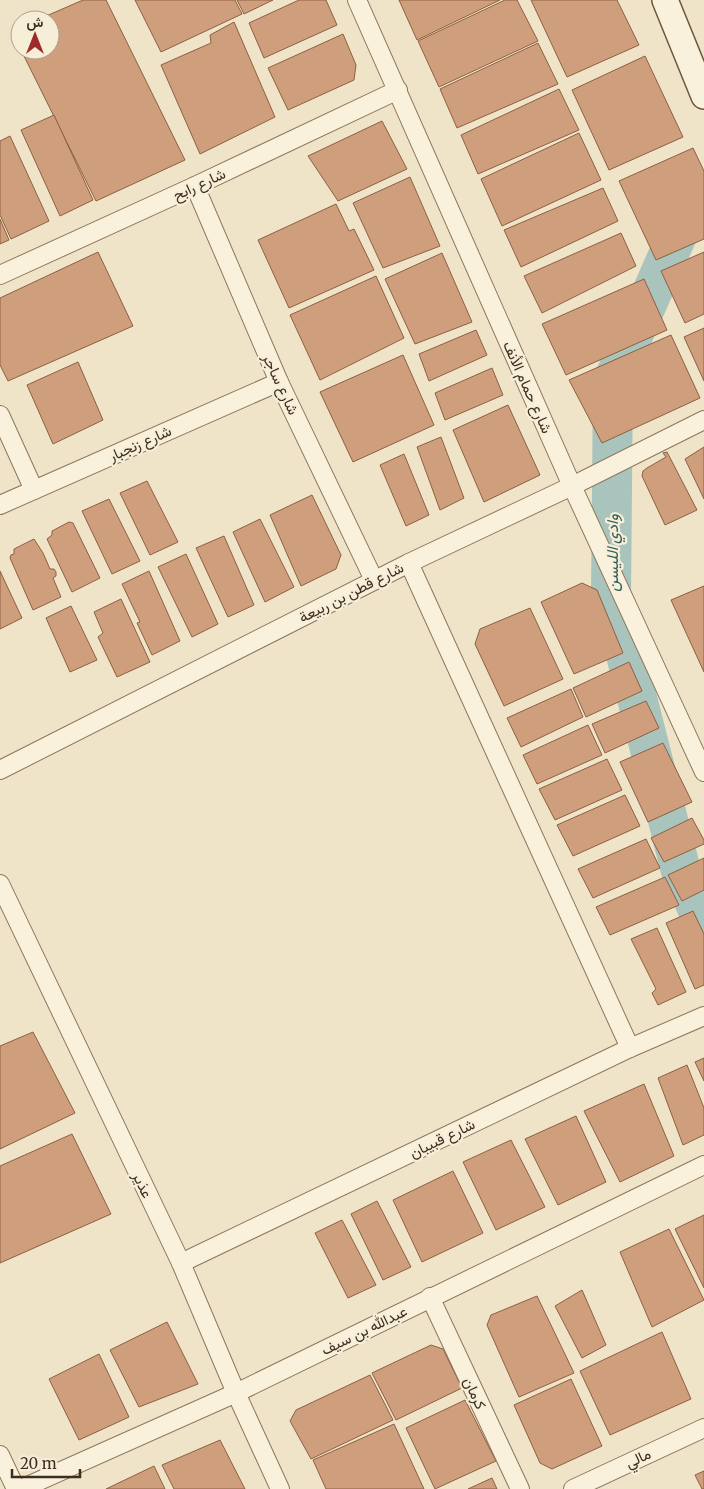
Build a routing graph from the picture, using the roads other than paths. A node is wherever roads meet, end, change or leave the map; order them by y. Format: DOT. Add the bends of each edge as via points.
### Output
graph roads {
  1 [pos="357,0"];
  2 [pos="665,0"];
  3 [pos="398,90"];
  4 [pos="704,96"];
  5 [pos="195,186"];
  6 [pos="0,275"];
  7 [pos="279,382"];
  8 [pos="0,415"];
  9 [pos="704,420"];
  10 [pos="572,486"];
  11 [pos="34,490"];
  12 [pos="0,505"];
  13 [pos="409,563"];
  14 [pos="374,580"];
  15 [pos="0,770"];
  16 [pos="704,772"];
  17 [pos="0,884"];
  18 [pos="704,1016"];
  19 [pos="630,1048"];
  20 [pos="704,1165"];
  21 [pos="181,1263"];
  22 [pos="430,1298"];
  23 [pos="236,1393"];
  24 [pos="704,1428"];
  25 [pos="0,1455"];
  26 [pos="16,1489"];
  27 [pos="21,1489"];
  28 [pos="280,1489"];
  29 [pos="520,1489"];
  30 [pos="573,1489"];
  1 -- 3 [label="street, شارع حمام الأنف"];
  2 -- 4 [label="street"];
  3 -- 5 [label="street, شارع رابح"];
  3 -- 10 [label="street, شارع حمام الأنف"];
  5 -- 6 [label="street, شارع رابح"];
  5 -- 7 [label="street, شارع ساجر"];
  7 -- 11 [label="street, شارع زنجبار"];
  7 -- 14 [label="street, شارع ساجر"];
  8 -- 11 [label="street"];
  9 -- 10 [label="street, شارع قطن بن ربيعة"];
  10 -- 13 [label="street, شارع قطن بن ربيعة"];
  10 -- 16 [label="street, شارع حمام الأنف"];
  11 -- 12 [label="street, شارع زنجبار"];
  13 -- 14 [label="street, شارع قطن بن ربيعة"];
  13 -- 19 [label="street"];
  14 -- 15 [label="street, شارع قطن بن ربيعة"];
  17 -- 21 [label="street, عذير"];
  18 -- 19 [label="street, شارع قبيبان"];
  19 -- 21 [label="street, شارع قبيبان"];
  20 -- 22 [label="street, عبدالله بن سيف"];
  21 -- 23 [label="street, عذير"];
  22 -- 23 [label="street, عبدالله بن سيف"];
  22 -- 29 [label="street, كرمان"];
  23 -- 27 [label="street, عبدالله بن سيف"];
  23 -- 28 [label="street, عذير"];
  24 -- 30 [label="street, مالي"];
  25 -- 26 [label="street"];
}
